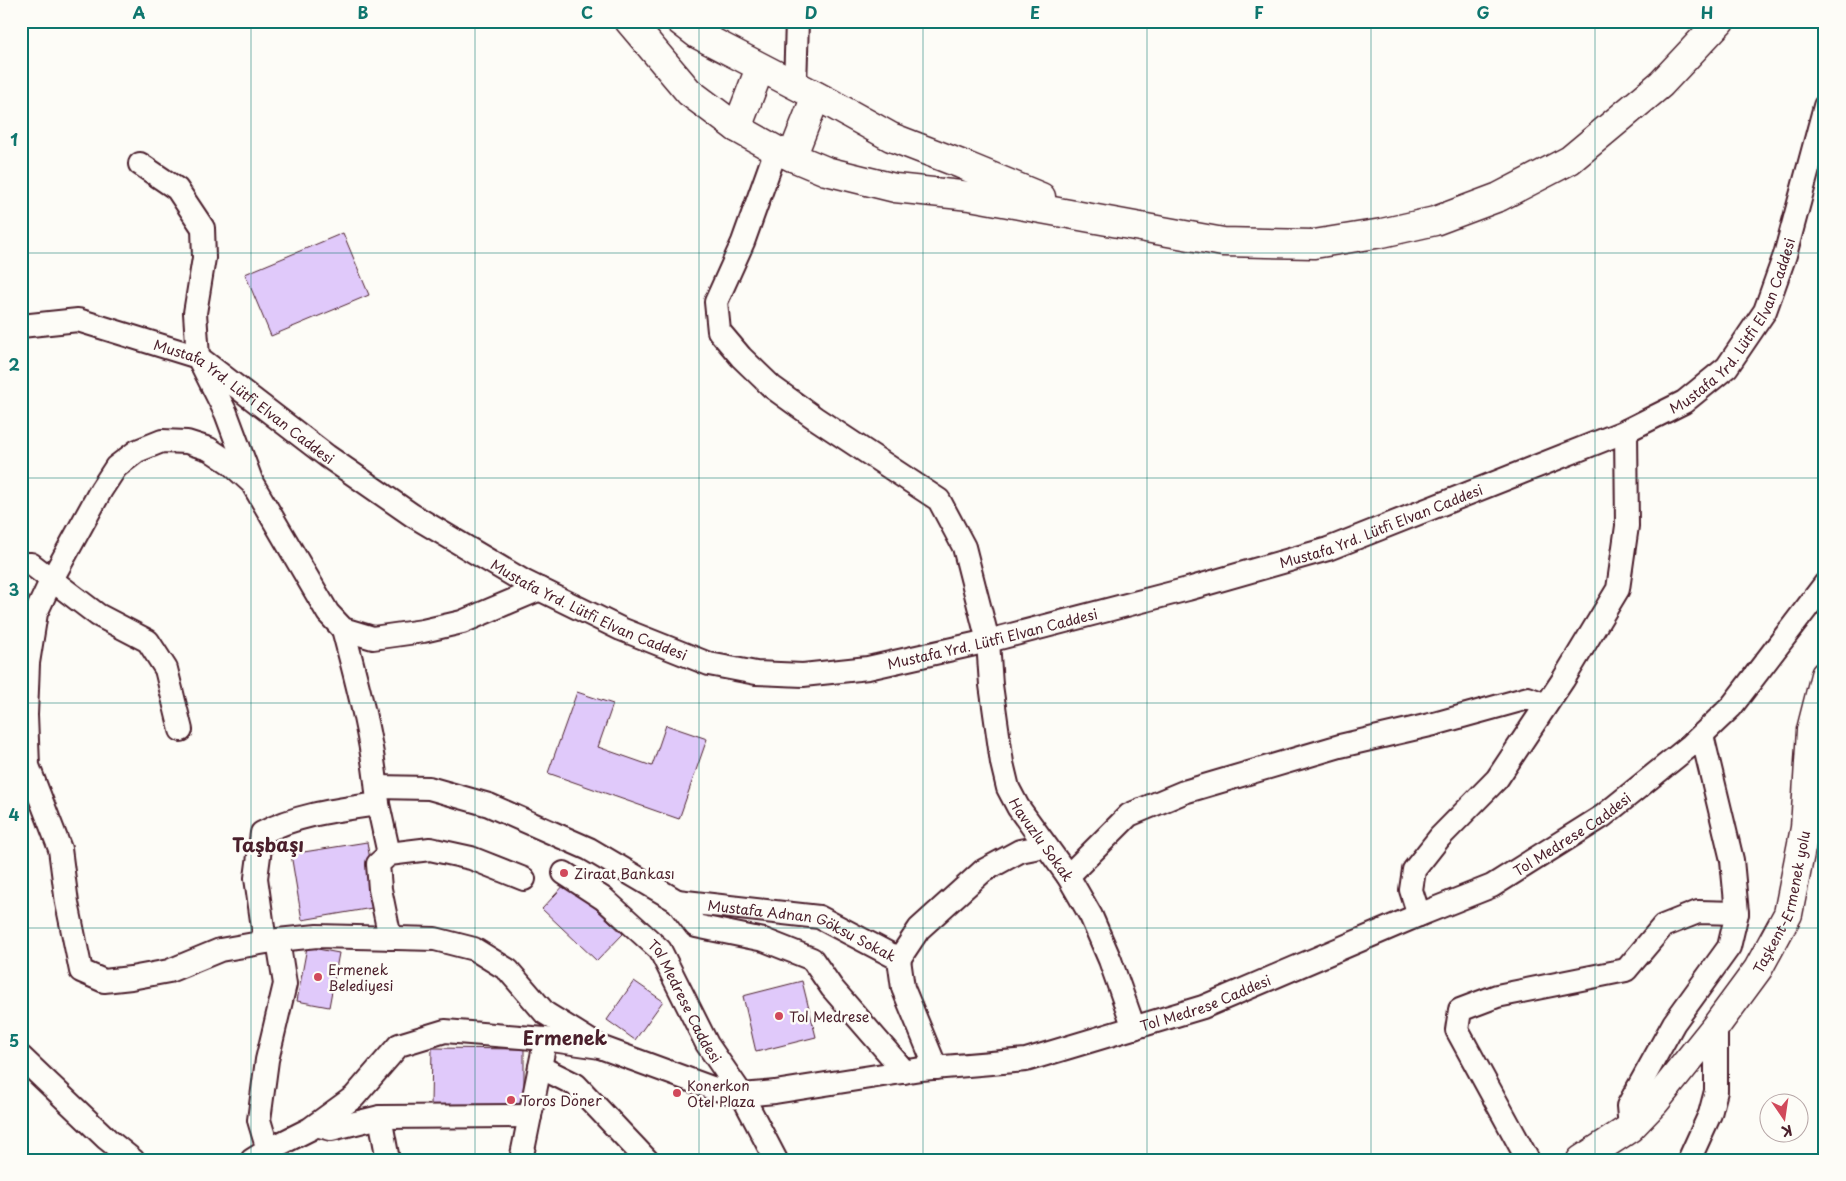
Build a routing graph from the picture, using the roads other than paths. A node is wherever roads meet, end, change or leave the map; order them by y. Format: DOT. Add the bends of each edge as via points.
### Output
graph roads {
  1 [pos="629,21"];
  2 [pos="680,21"];
  3 [pos="797,21"];
  4 [pos="1720,21"];
  5 [pos="760,68"];
  6 [pos="806,91"];
  7 [pos="1825,106"];
  8 [pos="737,128"];
  9 [pos="784,153"];
  10 [pos="140,164"];
  11 [pos="1088,218"];
  12 [pos="21,326"];
  13 [pos="198,357"];
  14 [pos="1626,431"];
  15 [pos="252,483"];
  16 [pos="21,564"];
  17 [pos="52,579"];
  18 [pos="1825,584"];
  19 [pos="540,589"];
  20 [pos="343,629"];
  21 [pos="988,640"];
  22 [pos="1825,675"];
  23 [pos="1546,706"];
  24 [pos="181,730"];
  25 [pos="1702,735"];
  26 [pos="377,796"];
  27 [pos="1045,846"];
  28 [pos="389,854"];
  29 [pos="564,873"];
  30 [pos="1068,876"];
  31 [pos="524,879"];
  32 [pos="677,900"];
  33 [pos="1737,913"];
  34 [pos="1419,915"];
  35 [pos="390,938"];
  36 [pos="272,941"];
  37 [pos="899,959"];
  38 [pos="1716,1026"];
  39 [pos="1134,1028"];
  40 [pos="545,1039"];
  41 [pos="600,1047"];
  42 [pos="21,1057"];
  43 [pos="540,1067"];
  44 [pos="936,1068"];
  45 [pos="905,1072"];
  46 [pos="742,1095"];
  47 [pos="530,1116"];
  48 [pos="380,1117"];
  49 [pos="316,1125"];
  50 [pos="1630,1128"];
  51 [pos="260,1155"];
  52 [pos="134,1160"];
  53 [pos="388,1160"];
  54 [pos="521,1160"];
  55 [pos="647,1160"];
  56 [pos="776,1160"];
  57 [pos="1528,1160"];
  58 [pos="1581,1160"];
  59 [pos="1689,1160"];
  1 -- 8 [label="main road" via="689,92"];
  2 -- 5 [label="main road" via="697,34"];
  3 -- 6 [label="street"];
  4 -- 11 [label="main road" via="1662,84 1570,160 1499,197 1435,221 1314,244 1223,242"];
  5 -- 6 [label="main road"];
  5 -- 8 [label="main road"];
  6 -- 9 [label="main road"];
  6 -- 11 [label="main road" via="891,137"];
  7 -- 14 [label="street, Mustafa Yrd. Lütfi Elvan Caddesi" via="1785,255 1765,310 1727,367 1684,402"];
  8 -- 9 [label="main road"];
  9 -- 11 [label="main road" via="826,171 895,188 970,196"];
  9 -- 21 [label="street, Havuzlu Sokak" via="716,302 719,331 772,387 939,500 964,547"];
  10 -- 13 [label="street" via="177,189 203,228 204,258 195,313"];
  12 -- 13 [label="street, Mustafa Yrd. Lütfi Elvan Caddesi" via="78,320"];
  13 -- 15 [label="street" via="226,413"];
  13 -- 19 [label="street, Mustafa Yrd. Lütfi Elvan Caddesi" via="327,456 412,515"];
  14 -- 21 [label="street, Mustafa Yrd. Lütfi Elvan Caddesi" via="1328,549"];
  14 -- 23 [label="street" via="1627,526 1618,589"];
  15 -- 17 [label="street" via="209,449 186,442 162,441 137,451 116,467"];
  15 -- 20 [label="street" via="328,613"];
  16 -- 17 [label="street" via="31,564"];
  17 -- 24 [label="street" via="98,615 148,642 166,669"];
  17 -- 36 [label="street" via="36,613 28,663 28,766 60,850 80,971 104,981 131,978 169,971 220,950"];
  18 -- 25 [label="street, Tol Medrese Caddesi" via="1731,706"];
  19 -- 20 [label="street" via="462,622 423,630 373,638"];
  19 -- 21 [label="street, Mustafa Yrd. Lütfi Elvan Caddesi" via="621,630 709,664 756,673 803,675 868,668"];
  20 -- 26 [label="street" via="361,700"];
  21 -- 27 [label="street, Havuzlu Sokak" via="991,685 1008,788"];
  22 -- 38 [label="main road, Taşkent-Ermenek yolu" via="1811,730 1805,828 1788,914 1758,969"];
  23 -- 30 [label="street" via="1528,698 1340,746 1184,792 1129,816"];
  23 -- 34 [label="street" via="1497,779 1440,837 1414,870 1411,890"];
  25 -- 33 [label="street" via="1732,860"];
  25 -- 34 [label="street, Tol Medrese Caddesi" via="1603,816 1492,886"];
  26 -- 28 [label="street"];
  26 -- 32 [label="street" via="429,788 489,805 589,849"];
  26 -- 36 [label="street" via="282,822 262,833 256,878"];
  27 -- 30 [label="street, Havuzlu Sokak"];
  27 -- 37 [label="street" via="1020,851 984,871 919,929"];
  28 -- 31 [label="street" via="430,849 471,858"];
  28 -- 35 [label="street" via="378,864"];
  29 -- 46 [label="street, Tol Medrese Caddesi" via="604,899 660,950 707,1044"];
  30 -- 39 [label="street, Havuzlu Sokak" via="1091,916"];
  32 -- 37 [label="street, Mustafa Adnan Göksu Sokak" via="819,917"];
  32 -- 45 [label="street" via="696,926 764,940 812,959 832,988"];
  33 -- 50 [label="street" via="1729,947 1674,1023 1628,1106"];
  33 -- 57 [label="street" via="1698,912 1663,926 1626,970 1497,996 1460,1010 1457,1030"];
  34 -- 39 [label="street, Tol Medrese Caddesi" via="1203,1007"];
  35 -- 36 [label="street" via="317,936"];
  35 -- 41 [label="street" via="435,939 474,949 508,970 545,1013"];
  36 -- 51 [label="street" via="284,984 267,1060 259,1120"];
  37 -- 44 [label="street, Mustafa Adnan Göksu Sokak" via="903,988"];
  38 -- 50 [label="main road, Taşkent-Ermenek yolu"];
  38 -- 59 [label="street" via="1716,1091 1710,1114"];
  39 -- 44 [label="street, Tol Medrese Caddesi" via="1026,1060"];
  40 -- 41 [label="street"];
  40 -- 43 [label="street"];
  40 -- 49 [label="street" via="445,1031 399,1045 354,1096"];
  41 -- 46 [label="street" via="712,1088"];
  42 -- 52 [label="street" via="107,1139"];
  43 -- 47 [label="street"];
  43 -- 55 [label="street" via="576,1085"];
  44 -- 45 [label="street, Tol Medrese Caddesi"];
  45 -- 46 [label="street, Tol Medrese Caddesi"];
  46 -- 56 [label="street"];
  47 -- 48 [label="street"];
  47 -- 54 [label="street"];
  48 -- 49 [label="street" via="332,1129"];
  48 -- 53 [label="street"];
  49 -- 51 [label="street"];
  50 -- 58 [label="main road, Taşkent-Ermenek yolu"];
}
